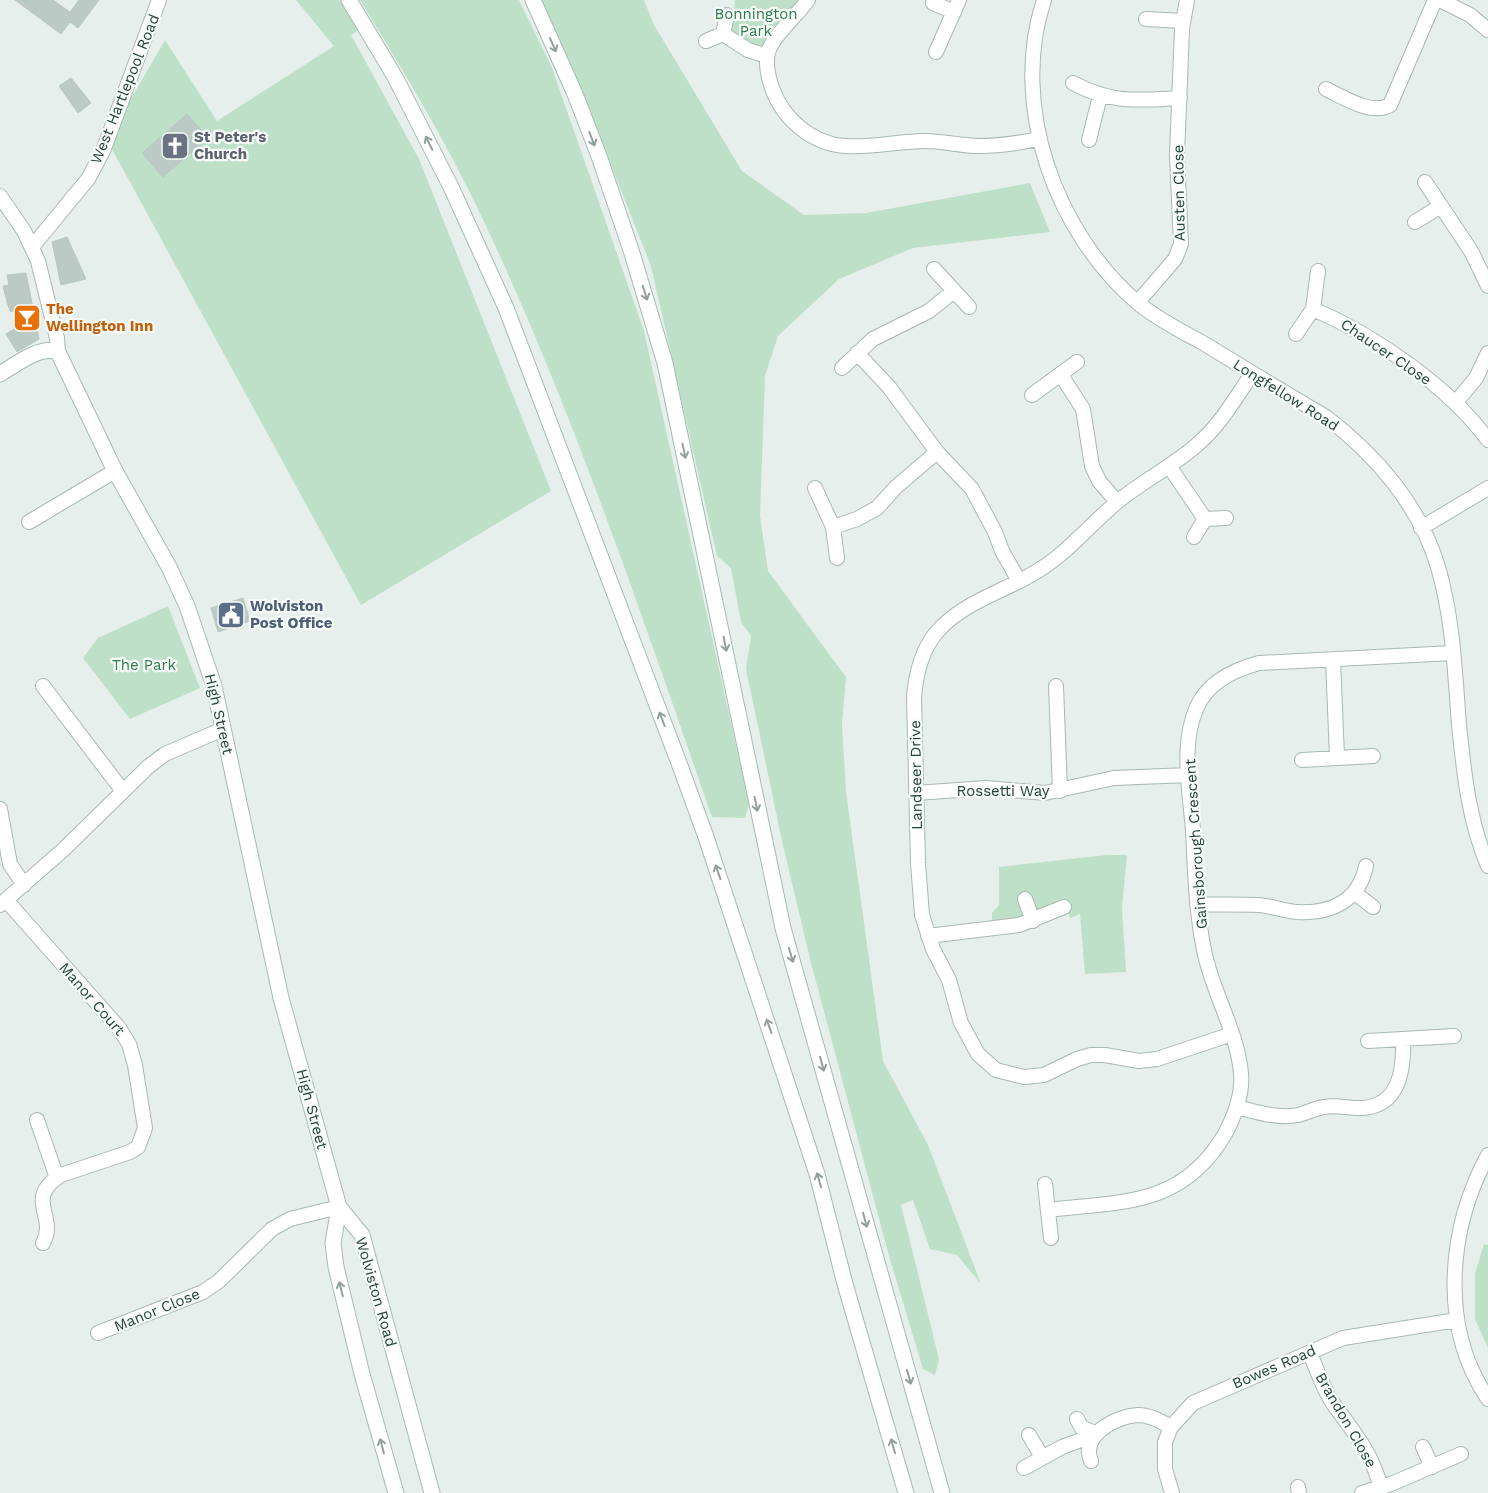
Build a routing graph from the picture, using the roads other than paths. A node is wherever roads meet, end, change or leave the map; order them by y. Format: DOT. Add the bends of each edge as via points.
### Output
graph roads {
  1 [pos="159,0"];
  2 [pos="349,0"];
  3 [pos="533,0"];
  4 [pos="808,0"];
  5 [pos="1044,0"];
  6 [pos="1187,0"];
  7 [pos="1435,0"];
  8 [pos="1440,0"];
  9 [pos="933,3"];
  10 [pos="956,6"];
  11 [pos="727,15"];
  12 [pos="1146,19"];
  13 [pos="1183,21"];
  14 [pos="1488,30"];
  15 [pos="723,34"];
  16 [pos="706,41"];
  17 [pos="936,52"];
  18 [pos="767,56"];
  19 [pos="1073,83"];
  20 [pos="1326,89"];
  21 [pos="1100,96"];
  22 [pos="1180,98"];
  23 [pos="1039,139"];
  24 [pos="1089,140"];
  25 [pos="1425,182"];
  26 [pos="0,196"];
  27 [pos="1441,206"];
  28 [pos="1415,222"];
  29 [pos="32,247"];
  30 [pos="934,270"];
  31 [pos="1318,270"];
  32 [pos="1488,286"];
  33 [pos="954,291"];
  34 [pos="1138,302"];
  35 [pos="969,307"];
  36 [pos="1313,309"];
  37 [pos="1296,334"];
  38 [pos="58,352"];
  39 [pos="857,353"];
  40 [pos="1488,353"];
  41 [pos="1077,362"];
  42 [pos="842,368"];
  43 [pos="0,374"];
  44 [pos="1252,374"];
  45 [pos="1060,375"];
  46 [pos="1032,395"];
  47 [pos="1456,402"];
  48 [pos="1488,440"];
  49 [pos="937,452"];
  50 [pos="1169,466"];
  51 [pos="115,472"];
  52 [pos="815,488"];
  53 [pos="1488,488"];
  54 [pos="1117,502"];
  55 [pos="1204,518"];
  56 [pos="1226,518"];
  57 [pos="29,522"];
  58 [pos="833,527"];
  59 [pos="1421,528"];
  60 [pos="1194,537"];
  61 [pos="837,558"];
  62 [pos="1019,581"];
  63 [pos="1453,653"];
  64 [pos="1333,660"];
  65 [pos="43,686"];
  66 [pos="1056,686"];
  67 [pos="223,729"];
  68 [pos="1372,756"];
  69 [pos="1337,757"];
  70 [pos="1302,760"];
  71 [pos="1189,775"];
  72 [pos="122,790"];
  73 [pos="1060,791"];
  74 [pos="916,793"];
  75 [pos="0,809"];
  76 [pos="5,862"];
  77 [pos="1366,866"];
  78 [pos="1488,866"];
  79 [pos="24,885"];
  80 [pos="1356,893"];
  81 [pos="1025,899"];
  82 [pos="3,902"];
  83 [pos="1197,904"];
  84 [pos="1373,907"];
  85 [pos="1064,908"];
  86 [pos="1033,921"];
  87 [pos="928,936"];
  88 [pos="1232,1034"];
  89 [pos="1454,1036"];
  90 [pos="1403,1040"];
  91 [pos="1368,1041"];
  92 [pos="1238,1107"];
  93 [pos="37,1120"];
  94 [pos="1488,1155"];
  95 [pos="57,1178"];
  96 [pos="1045,1184"];
  97 [pos="339,1207"];
  98 [pos="1048,1210"];
  99 [pos="1051,1238"];
  100 [pos="42,1243"];
  101 [pos="1457,1320"];
  102 [pos="98,1333"];
  103 [pos="1310,1353"];
  104 [pos="1488,1399"];
  105 [pos="1077,1419"];
  106 [pos="1171,1427"];
  107 [pos="1097,1434"];
  108 [pos="1029,1435"];
  109 [pos="1423,1447"];
  110 [pos="1461,1454"];
  111 [pos="1042,1457"];
  112 [pos="1091,1461"];
  113 [pos="1432,1467"];
  114 [pos="1024,1468"];
  115 [pos="1381,1488"];
  116 [pos="396,1493"];
  117 [pos="432,1493"];
  118 [pos="906,1493"];
  119 [pos="942,1493"];
  120 [pos="1172,1493"];
  121 [pos="1362,1493"];
  1 -- 29 [label="street, West Hartlepool Road" via="103,151 88,179"];
  118 -- 2 [label="street, one-way" via="845,1284 817,1174 679,763 506,308 451,187 395,77"];
  3 -- 119 [label="street, one-way" via="599,156 665,363 783,928"];
  4 -- 18 [label="street" via="782,30"];
  5 -- 23 [label="street, Longfellow Road" via="1036,37 1034,72"];
  6 -- 13 [label="street, Austen Close"];
  7 -- 20 [label="street" via="1390,105 1384,109 1371,108"];
  8 -- 14 [label="street" via="1470,15"];
  9 -- 10 [label="street"];
  10 -- 17 [label="street"];
  11 -- 15 [label="street"];
  12 -- 13 [label="street"];
  13 -- 22 [label="street, Austen Close"];
  15 -- 16 [label="street"];
  15 -- 18 [label="street" via="748,50"];
  18 -- 23 [label="street" via="768,78 784,114 805,132 829,143 859,146 926,141 977,146"];
  19 -- 21 [label="street"];
  21 -- 22 [label="street" via="1119,100"];
  21 -- 24 [label="street"];
  22 -- 34 [label="street, Austen Close" via="1177,162 1181,244 1175,259"];
  23 -- 34 [label="street, Longfellow Road" via="1047,168 1067,214 1110,277"];
  25 -- 27 [label="street"];
  26 -- 29 [label="street, High Street"];
  27 -- 28 [label="street"];
  27 -- 32 [label="street"];
  29 -- 38 [label="street, High Street" via="38,260"];
  30 -- 33 [label="street"];
  31 -- 36 [label="street"];
  33 -- 35 [label="street"];
  33 -- 39 [label="street" via="929,310 878,335"];
  34 -- 44 [label="street, Longfellow Road"];
  36 -- 37 [label="street"];
  36 -- 47 [label="street, Chaucer Close" via="1337,319 1400,359"];
  38 -- 43 [label="street" via="42,352"];
  38 -- 51 [label="street, High Street"];
  39 -- 42 [label="street"];
  39 -- 49 [label="street" via="889,387"];
  40 -- 47 [label="street" via="1476,378"];
  41 -- 45 [label="street"];
  44 -- 50 [label="street, Landseer Drive" via="1210,431"];
  44 -- 59 [label="street, Longfellow Road" via="1326,417 1367,451 1394,484"];
  45 -- 46 [label="street"];
  45 -- 54 [label="street" via="1083,409 1092,466 1099,481"];
  47 -- 48 [label="street, Chaucer Close"];
  49 -- 58 [label="street" via="877,508"];
  49 -- 62 [label="street" via="958,472 980,501"];
  50 -- 54 [label="street, Landseer Drive"];
  50 -- 55 [label="street"];
  51 -- 57 [label="street"];
  51 -- 67 [label="street, High Street" via="170,568 187,606 214,686"];
  52 -- 58 [label="street"];
  53 -- 59 [label="street"];
  54 -- 62 [label="street, Landseer Drive" via="1058,556"];
  55 -- 56 [label="street"];
  55 -- 60 [label="street"];
  58 -- 61 [label="street"];
  59 -- 63 [label="street, Longfellow Road" via="1438,566"];
  62 -- 74 [label="street, Landseer Drive" via="952,618 935,634 924,653 916,675 914,697"];
  63 -- 64 [label="street, Gainsborough Crescent"];
  63 -- 78 [label="street, Longfellow Road" via="1471,816"];
  64 -- 69 [label="street"];
  64 -- 71 [label="street, Gainsborough Crescent" via="1259,664 1239,668 1222,678 1197,705 1189,737"];
  65 -- 72 [label="street"];
  66 -- 73 [label="street, Rossetti Way"];
  67 -- 72 [label="street" via="165,754"];
  67 -- 97 [label="street, High Street" via="281,998"];
  68 -- 69 [label="street"];
  69 -- 70 [label="street"];
  71 -- 73 [label="street, Rossetti Way" via="1114,778"];
  71 -- 83 [label="street, Gainsborough Crescent"];
  72 -- 79 [label="street"];
  73 -- 74 [label="street, Rossetti Way" via="1045,793 986,788"];
  74 -- 87 [label="street, Landseer Drive" via="919,895"];
  75 -- 76 [label="street"];
  76 -- 79 [label="street"];
  77 -- 80 [label="street" via="1364,879"];
  79 -- 82 [label="street"];
  80 -- 83 [label="street" via="1333,906 1308,912 1258,905"];
  80 -- 84 [label="street"];
  81 -- 86 [label="street"];
  82 -- 95 [label="street, Manor Court" via="119,1028 136,1065 145,1128 138,1146 120,1157"];
  83 -- 88 [label="street, Gainsborough Crescent" via="1204,951"];
  85 -- 86 [label="street"];
  86 -- 87 [label="street"];
  87 -- 88 [label="street, Landseer Drive" via="949,980 968,1040 988,1064 1010,1075 1044,1075 1091,1055 1139,1061 1157,1059"];
  88 -- 92 [label="street, Gainsborough Crescent" via="1241,1074"];
  89 -- 90 [label="street"];
  90 -- 91 [label="street"];
  90 -- 92 [label="street" via="1402,1072 1397,1085 1390,1095 1372,1106 1324,1107 1284,1116"];
  92 -- 98 [label="street, Gainsborough Crescent" via="1206,1163 1169,1190 1144,1199"];
  93 -- 95 [label="street"];
  94 -- 101 [label="street" via="1475,1179 1459,1234"];
  95 -- 100 [label="street" via="48,1185 42,1198 48,1228"];
  96 -- 98 [label="street"];
  97 -- 102 [label="street, Manor Close" via="290,1219 272,1228 204,1292"];
  116 -- 97 [label="street, Wolviston Road, one-way" via="336,1267 333,1243"];
  97 -- 117 [label="street, Wolviston Road" via="362,1235"];
  98 -- 99 [label="street"];
  101 -- 103 [label="street, Bowes Road" via="1357,1334"];
  101 -- 104 [label="street" via="1467,1358"];
  103 -- 106 [label="street, Bowes Road" via="1193,1403"];
  103 -- 115 [label="street, Brandon Close" via="1334,1404 1371,1456"];
  105 -- 107 [label="street" via="1081,1427"];
  106 -- 107 [label="street" via="1148,1416 1136,1415 1110,1423"];
  106 -- 120 [label="street, Bowes Road" via="1165,1442 1164,1458"];
  107 -- 111 [label="street"];
  107 -- 112 [label="street" via="1088,1450"];
  108 -- 111 [label="street"];
  109 -- 113 [label="street"];
  110 -- 113 [label="street, Brandon Close"];
  111 -- 114 [label="street"];
  113 -- 115 [label="street, Brandon Close"];
  115 -- 121 [label="street, Brandon Close"];
}
